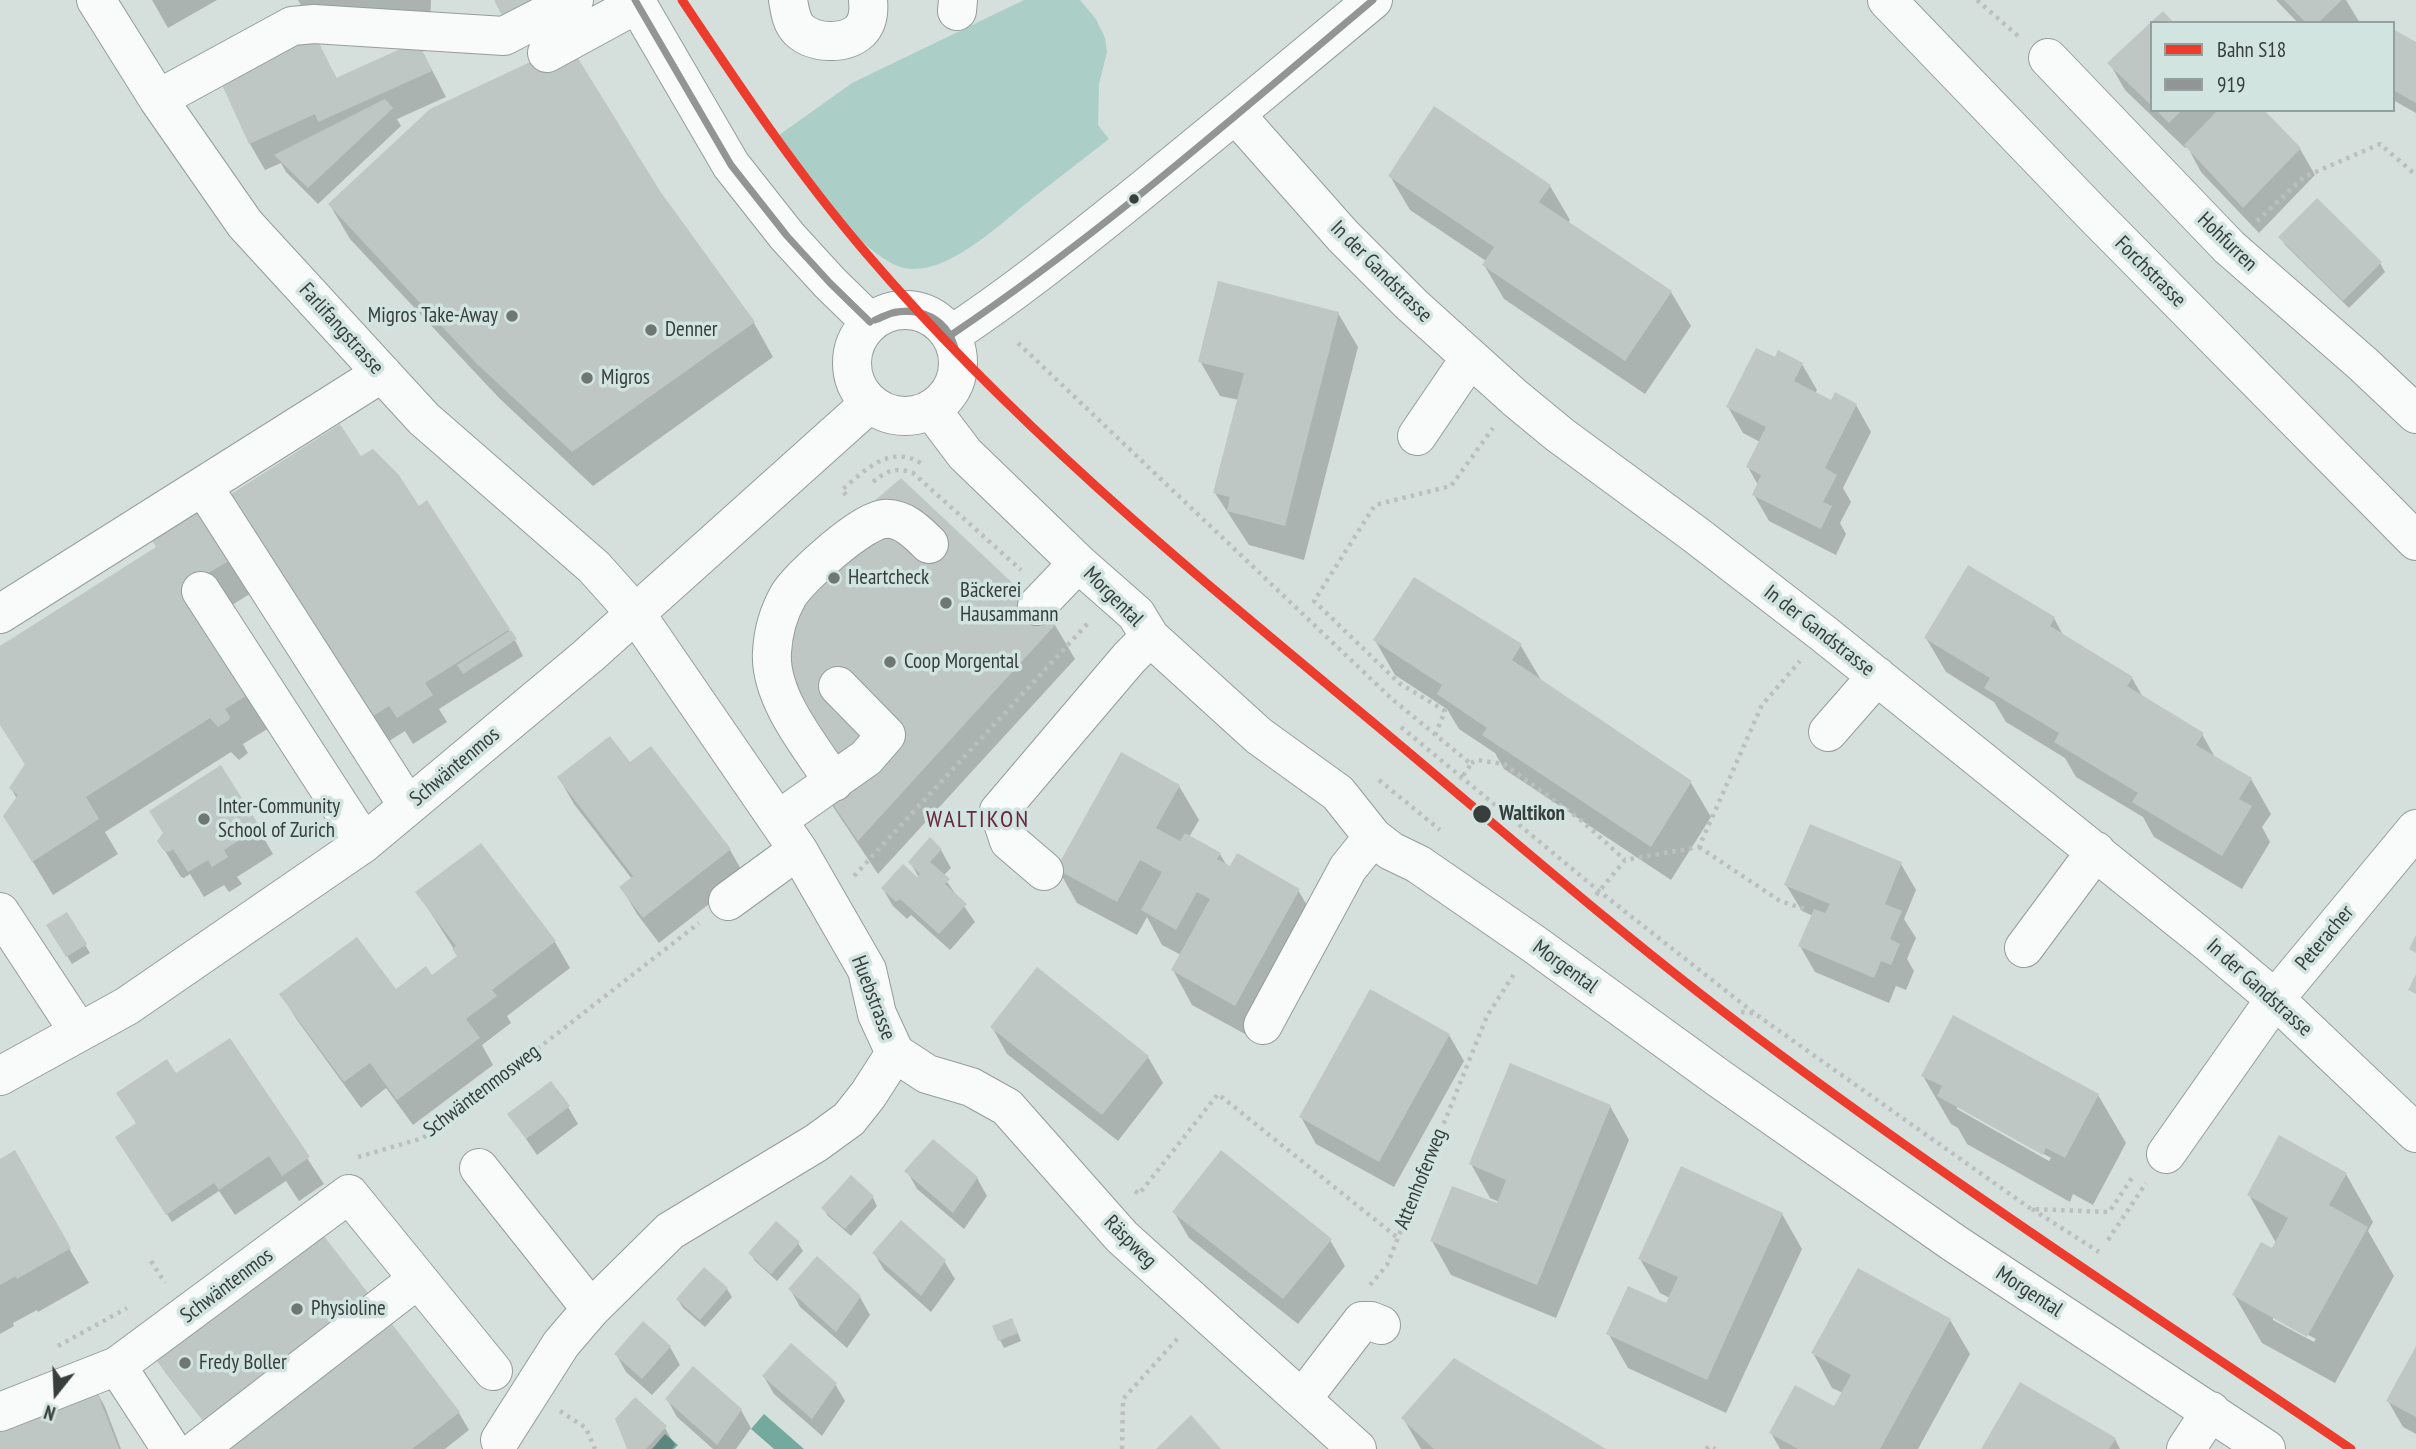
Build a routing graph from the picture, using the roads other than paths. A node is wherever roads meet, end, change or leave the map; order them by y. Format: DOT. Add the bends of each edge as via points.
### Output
graph roads {
  1 [pos="96,0"];
  2 [pos="788,0"];
  3 [pos="868,0"];
  4 [pos="1373,0"];
  5 [pos="1887,0"];
  6 [pos="569,2"];
  7 [pos="636,2"];
  8 [pos="547,53"];
  9 [pos="2048,58"];
  10 [pos="159,99"];
  11 [pos="1236,115"];
  12 [pos="870,322"];
  13 [pos="951,335"];
  14 [pos="1470,358"];
  15 [pos="382,373"];
  16 [pos="870,403"];
  17 [pos="931,409"];
  18 [pos="2416,414"];
  19 [pos="1417,436"];
  20 [pos="203,486"];
  21 [pos="2416,541"];
  22 [pos="929,544"];
  23 [pos="1078,563"];
  24 [pos="201,591"];
  25 [pos="1037,606"];
  26 [pos="0,614"];
  27 [pos="636,614"];
  28 [pos="1150,637"];
  29 [pos="1877,676"];
  30 [pos="838,686"];
  31 [pos="1828,732"];
  32 [pos="834,782"];
  33 [pos="408,806"];
  34 [pos="2416,829"];
  35 [pos="788,835"];
  36 [pos="1373,837"];
  37 [pos="364,843"];
  38 [pos="2096,851"];
  39 [pos="1044,871"];
  40 [pos="728,901"];
  41 [pos="0,912"];
  42 [pos="2024,948"];
  43 [pos="2275,999"];
  44 [pos="1262,1025"];
  45 [pos="79,1032"];
  46 [pos="895,1053"];
  47 [pos="0,1076"];
  48 [pos="2416,1133"];
  49 [pos="2166,1154"];
  50 [pos="479,1168"];
  51 [pos="418,1279"];
  52 [pos="591,1309"];
  53 [pos="1371,1310"];
  54 [pos="117,1366"];
  55 [pos="493,1371"];
  56 [pos="1301,1399"];
  57 [pos="2211,1411"];
  58 [pos="0,1412"];
  59 [pos="500,1440"];
  60 [pos="171,1449"];
  61 [pos="198,1449"];
  62 [pos="1357,1449"];
  63 [pos="2186,1449"];
  64 [pos="2266,1449"];
  1 -- 10 [label="street, Farlifangstrasse"];
  2 -- 3 [label="street" via="793,23 817,40 827,41 859,32 865,24"];
  4 -- 11 [label="street"];
  5 -- 21 [label="street, Forchstrasse"];
  6 -- 10 [label="street" via="504,36 292,26"];
  7 -- 8 [label="street"];
  7 -- 12 [label="street" via="732,165 787,236"];
  9 -- 18 [label="street, Hohfurren" via="2229,247"];
  10 -- 15 [label="street, Farlifangstrasse" via="245,224"];
  11 -- 13 [label="street" via="1058,258"];
  11 -- 14 [label="street, In der Gandstrasse" via="1343,236"];
  12 -- 13 [label="street" via="905,310 923,313"];
  12 -- 16 [label="street" via="853,353 853,372"];
  13 -- 17 [label="street" via="957,351 956,377 944,399"];
  14 -- 19 [label="street"];
  14 -- 29 [label="street, In der Gandstrasse" via="1560,435"];
  15 -- 20 [label="street"];
  15 -- 27 [label="street, Farlifangstrasse" via="424,419 594,567"];
  16 -- 17 [label="street" via="900,415"];
  16 -- 27 [label="street, Schwäntenmos"];
  17 -- 23 [label="street, Morgental" via="965,454"];
  20 -- 26 [label="street"];
  20 -- 33 [label="street"];
  22 -- 32 [label="street" via="911,526 884,519 862,527 808,573 789,595 776,624 772,654 777,685 793,722"];
  23 -- 25 [label="street"];
  23 -- 28 [label="street, Morgental" via="1136,614"];
  24 -- 37 [label="street"];
  27 -- 33 [label="street, Schwäntenmos"];
  27 -- 35 [label="street, Huebstrasse"];
  28 -- 36 [label="street, Morgental" via="1259,736 1338,793"];
  28 -- 39 [label="street" via="999,811 1009,841"];
  29 -- 31 [label="street"];
  29 -- 38 [label="street, In der Gandstrasse"];
  30 -- 32 [label="street" via="886,735 866,758"];
  32 -- 35 [label="street"];
  33 -- 37 [label="street, Schwäntenmos"];
  34 -- 43 [label="street, Peteracher"];
  35 -- 40 [label="street"];
  35 -- 46 [label="street, Huebstrasse" via="867,970 877,1014"];
  36 -- 44 [label="street" via="1348,868"];
  36 -- 57 [label="street, Morgental" via="1534,944 1954,1243"];
  37 -- 45 [label="street, Schwäntenmos" via="127,1006"];
  38 -- 42 [label="street"];
  38 -- 43 [label="street, In der Gandstrasse"];
  41 -- 45 [label="street"];
  43 -- 48 [label="street, In der Gandstrasse"];
  43 -- 49 [label="street, Peteracher"];
  45 -- 47 [label="street, Schwäntenmos"];
  46 -- 52 [label="street, Huebstrasse" via="849,1119 670,1231"];
  46 -- 56 [label="street, Räspweg" via="927,1074 971,1087 1007,1107 1122,1237"];
  50 -- 52 [label="street"];
  51 -- 54 [label="street, Schwäntenmos" via="350,1177"];
  51 -- 55 [label="street"];
  51 -- 61 [label="street"];
  52 -- 59 [label="street, Huebstrasse" via="561,1344"];
  53 -- 56 [label="street" via="1371,1321 1362,1321"];
  54 -- 58 [label="street, Schwäntenmos"];
  54 -- 60 [label="street"];
  56 -- 62 [label="street, Räspweg"];
  57 -- 63 [label="street"];
  57 -- 64 [label="street, Morgental"];
}
